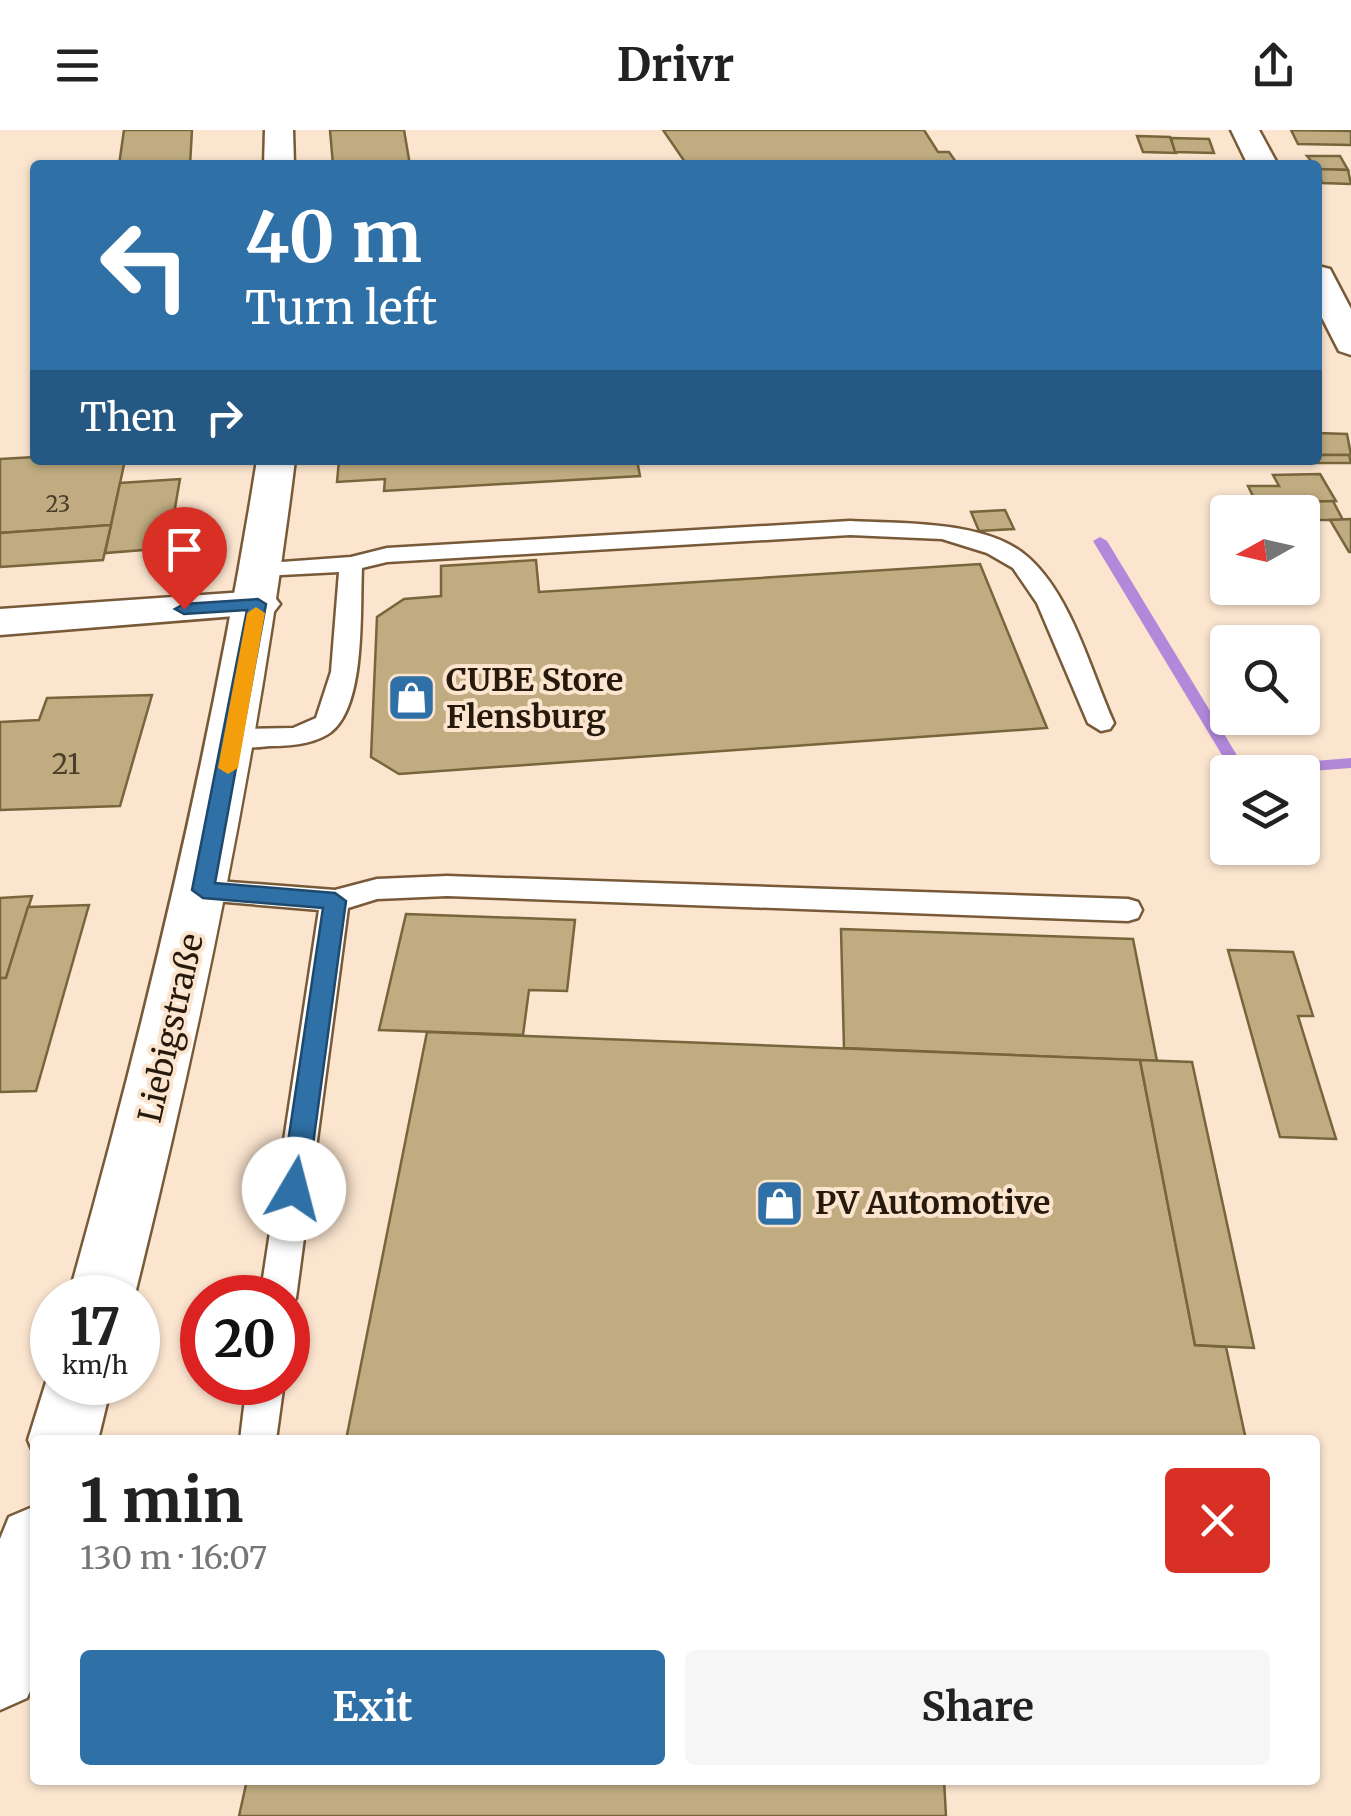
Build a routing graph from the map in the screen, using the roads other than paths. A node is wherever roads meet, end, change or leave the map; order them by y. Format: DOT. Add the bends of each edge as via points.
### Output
graph roads {
  1 [pos="279,130"];
  2 [pos="1245,130"];
  3 [pos="279,160"];
  4 [pos="1260,160"];
  5 [pos="1322,284"];
  6 [pos="1351,344"];
  7 [pos="275,465"];
  8 [pos="351,564"];
  9 [pos="260,586"];
  10 [pos="0,622"];
  11 [pos="1101,723"];
  12 [pos="233,738"];
  13 [pos="203,890"];
  14 [pos="335,901"];
  15 [pos="1128,910"];
  16 [pos="107,1275"];
  17 [pos="281,1275"];
  18 [pos="72,1405"];
  19 [pos="263,1405"];
  20 [pos="64,1435"];
  21 [pos="258,1435"];
  22 [pos="30,1561"];
  23 [pos="0,1670"];
  1 -- 3 [label="street"];
  2 -- 4 [label="street"];
  5 -- 6 [label="street"];
  7 -- 9 [label="street, Liebigstraße"];
  8 -- 9 [label="lane"];
  8 -- 11 [label="lane" via="387,555 831,529 944,532 1020,563 1049,603"];
  8 -- 12 [label="lane" via="339,701 324,724 298,735"];
  9 -- 10 [label="street"];
  9 -- 12 [label="street, Liebigstraße"];
  12 -- 13 [label="street, Liebigstraße"];
  13 -- 14 [label="lane"];
  13 -- 16 [label="street, Liebigstraße"];
  14 -- 15 [label="lane" via="376,889 447,886"];
  14 -- 17 [label="lane"];
  18 -- 20 [label="street"];
  19 -- 21 [label="lane"];
  22 -- 23 [label="street"];
}
